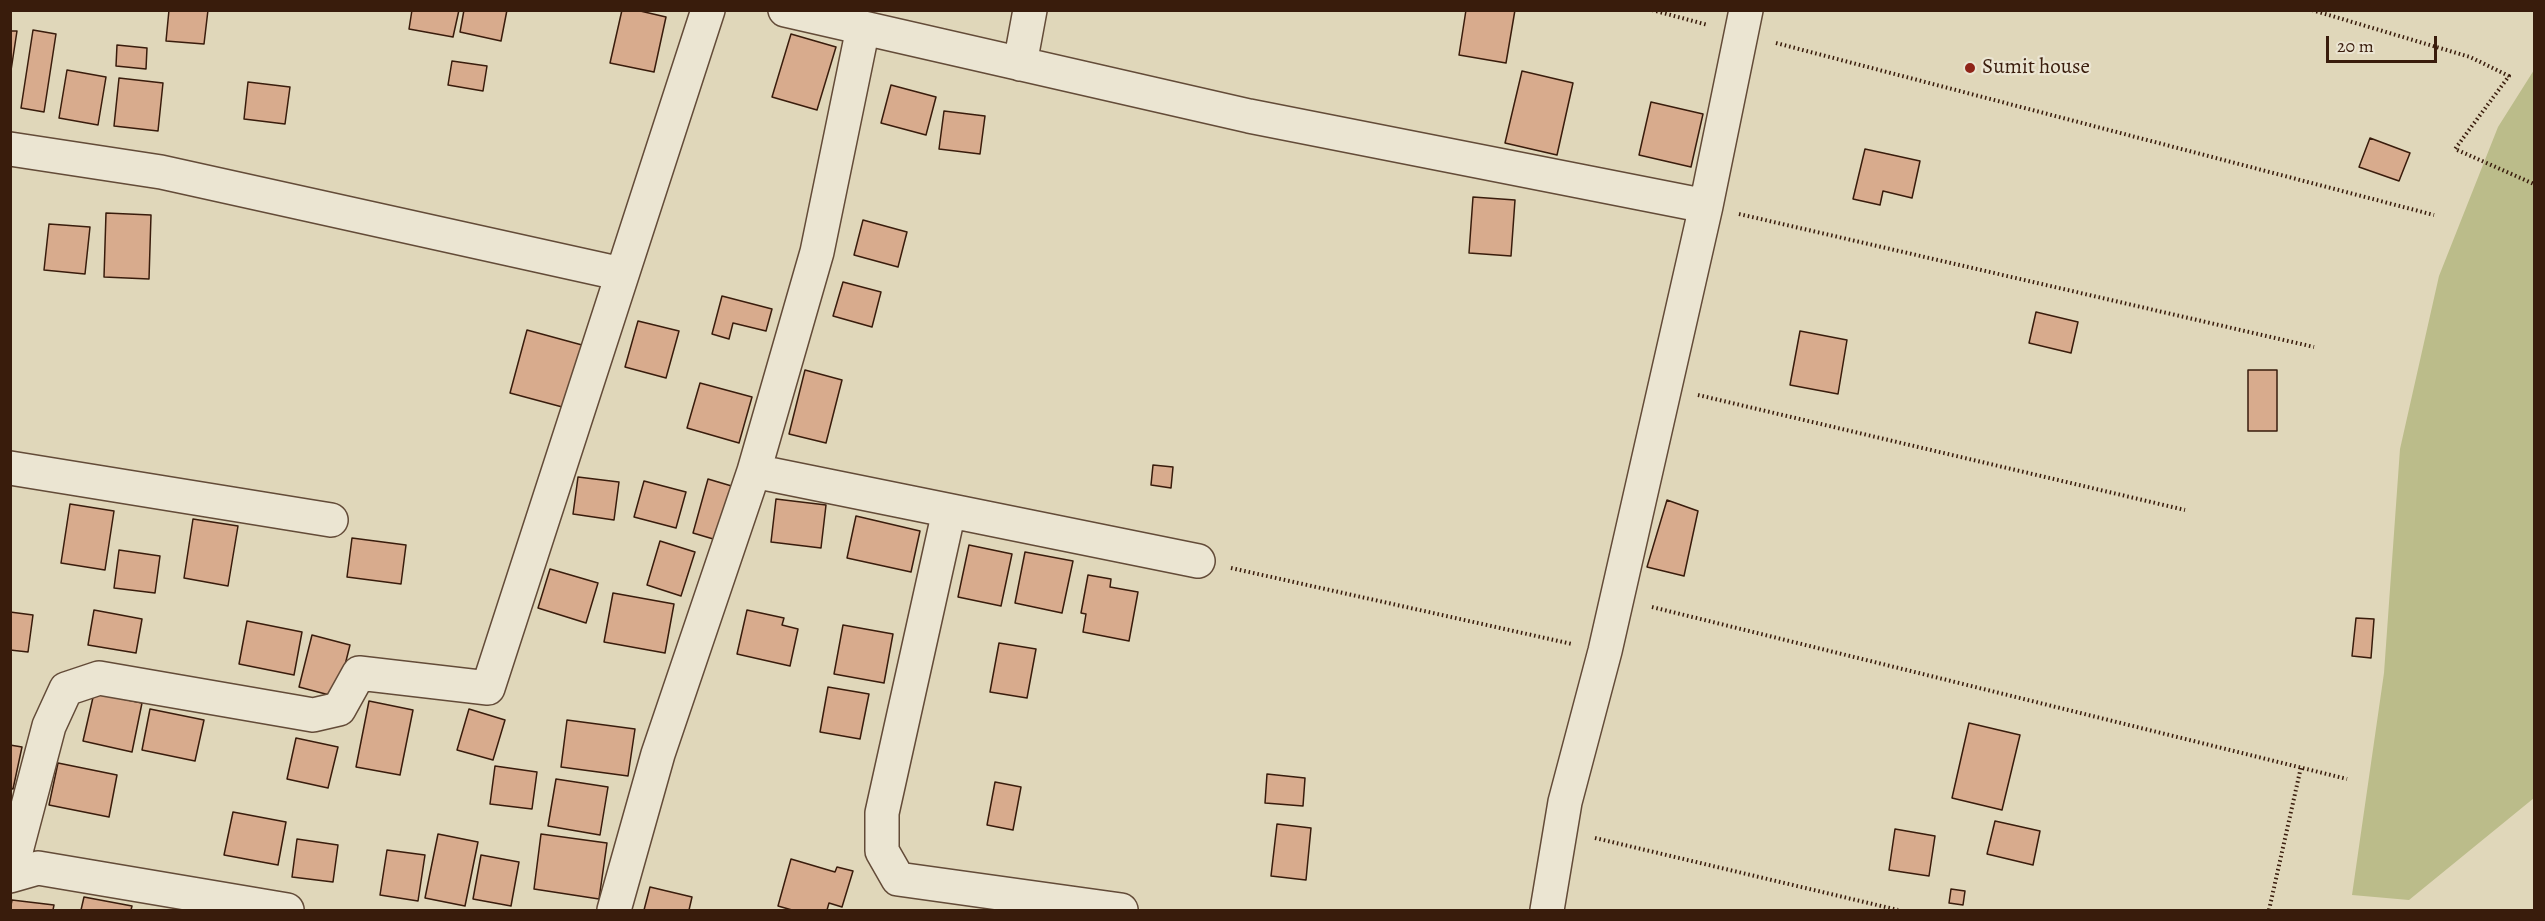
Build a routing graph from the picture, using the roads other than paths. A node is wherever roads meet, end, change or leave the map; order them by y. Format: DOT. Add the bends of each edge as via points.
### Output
graph roads {
  1 [pos="708,10"];
  2 [pos="785,10"];
  3 [pos="1030,10"];
  4 [pos="1744,22"];
  5 [pos="863,28"];
  6 [pos="1020,64"];
  7 [pos="10,149"];
  8 [pos="1706,206"];
  9 [pos="622,274"];
  10 [pos="10,468"];
  11 [pos="754,471"];
  12 [pos="949,511"];
  13 [pos="331,520"];
  14 [pos="1198,561"];
  15 [pos="10,875"];
  16 [pos="287,910"];
  17 [pos="614,910"];
  18 [pos="1121,910"];
  19 [pos="1547,910"];
  1 -- 9 [label="street"];
  2 -- 5 [label="street"];
  3 -- 6 [label="street"];
  4 -- 8 [label="street"];
  5 -- 6 [label="street"];
  5 -- 11 [label="street" via="817,252"];
  6 -- 8 [label="street" via="1249,116"];
  7 -- 9 [label="street" via="161,172"];
  8 -- 19 [label="street" via="1605,651 1565,802"];
  9 -- 15 [label="street" via="488,688 359,673 339,710 314,715 99,678 66,689 49,726"];
  10 -- 13 [label="street"];
  11 -- 12 [label="street"];
  11 -- 17 [label="street" via="658,754"];
  12 -- 14 [label="street"];
  12 -- 18 [label="street" via="882,813 882,851 898,879"];
  15 -- 16 [label="street" via="38,868"];
}
